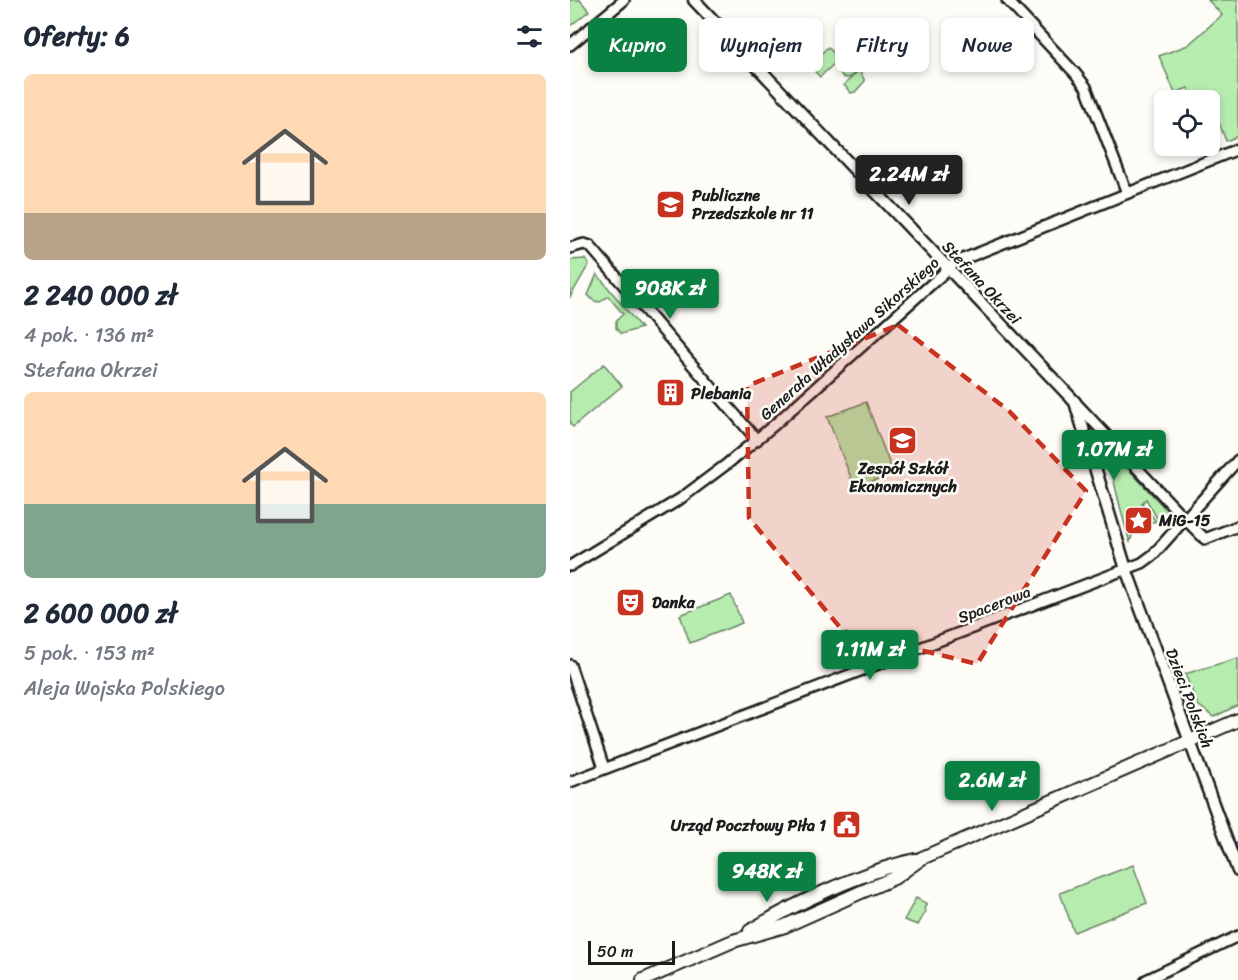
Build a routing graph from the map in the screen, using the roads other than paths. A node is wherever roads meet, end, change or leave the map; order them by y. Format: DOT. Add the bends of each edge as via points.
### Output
graph roads {
  1 [pos="624,0"];
  2 [pos="694,0"];
  3 [pos="1007,0"];
  4 [pos="570,45"];
  5 [pos="1238,149"];
  6 [pos="1127,193"];
  7 [pos="570,248"];
  8 [pos="948,268"];
  9 [pos="1075,402"];
  10 [pos="757,440"];
  11 [pos="1238,460"];
  12 [pos="1185,519"];
  13 [pos="1238,526"];
  14 [pos="570,566"];
  15 [pos="1126,569"];
  16 [pos="570,665"];
  17 [pos="1238,720"];
  18 [pos="1191,742"];
  19 [pos="604,768"];
  20 [pos="570,782"];
  21 [pos="1238,871"];
  22 [pos="1238,936"];
  23 [pos="643,980"];
  24 [pos="1146,980"];
  1 -- 4 [label="street"];
  2 -- 8 [label="street, Stefana Okrzei"];
  3 -- 6 [label="street" via="1086,87"];
  5 -- 6 [label="street, Generała Władysława Sikorskiego"];
  6 -- 8 [label="street, Generała Władysława Sikorskiego" via="967,256"];
  7 -- 10 [label="street" via="590,246"];
  8 -- 9 [label="street, Stefana Okrzei"];
  8 -- 10 [label="street, Generała Władysława Sikorskiego"];
  9 -- 12 [label="street, Stefana Okrzei"];
  9 -- 15 [label="street, Stefana Okrzei"];
  10 -- 14 [label="street, Generała Władysława Sikorskiego" via="680,498"];
  11 -- 12 [label="street, Spacerowa"];
  12 -- 13 [label="street" via="1205,539"];
  12 -- 15 [label="street, Spacerowa" via="1153,555"];
  15 -- 18 [label="street, Dzieci Polskich"];
  15 -- 19 [label="street, Spacerowa"];
  16 -- 19 [label="street"];
  17 -- 18 [label="main road"];
  18 -- 21 [label="street, Dzieci Polskich"];
  18 -- 23 [label="main road" via="922,858 887,866 779,913 733,941"];
  19 -- 20 [label="street, Spacerowa"];
  22 -- 24 [label="street"];
}
